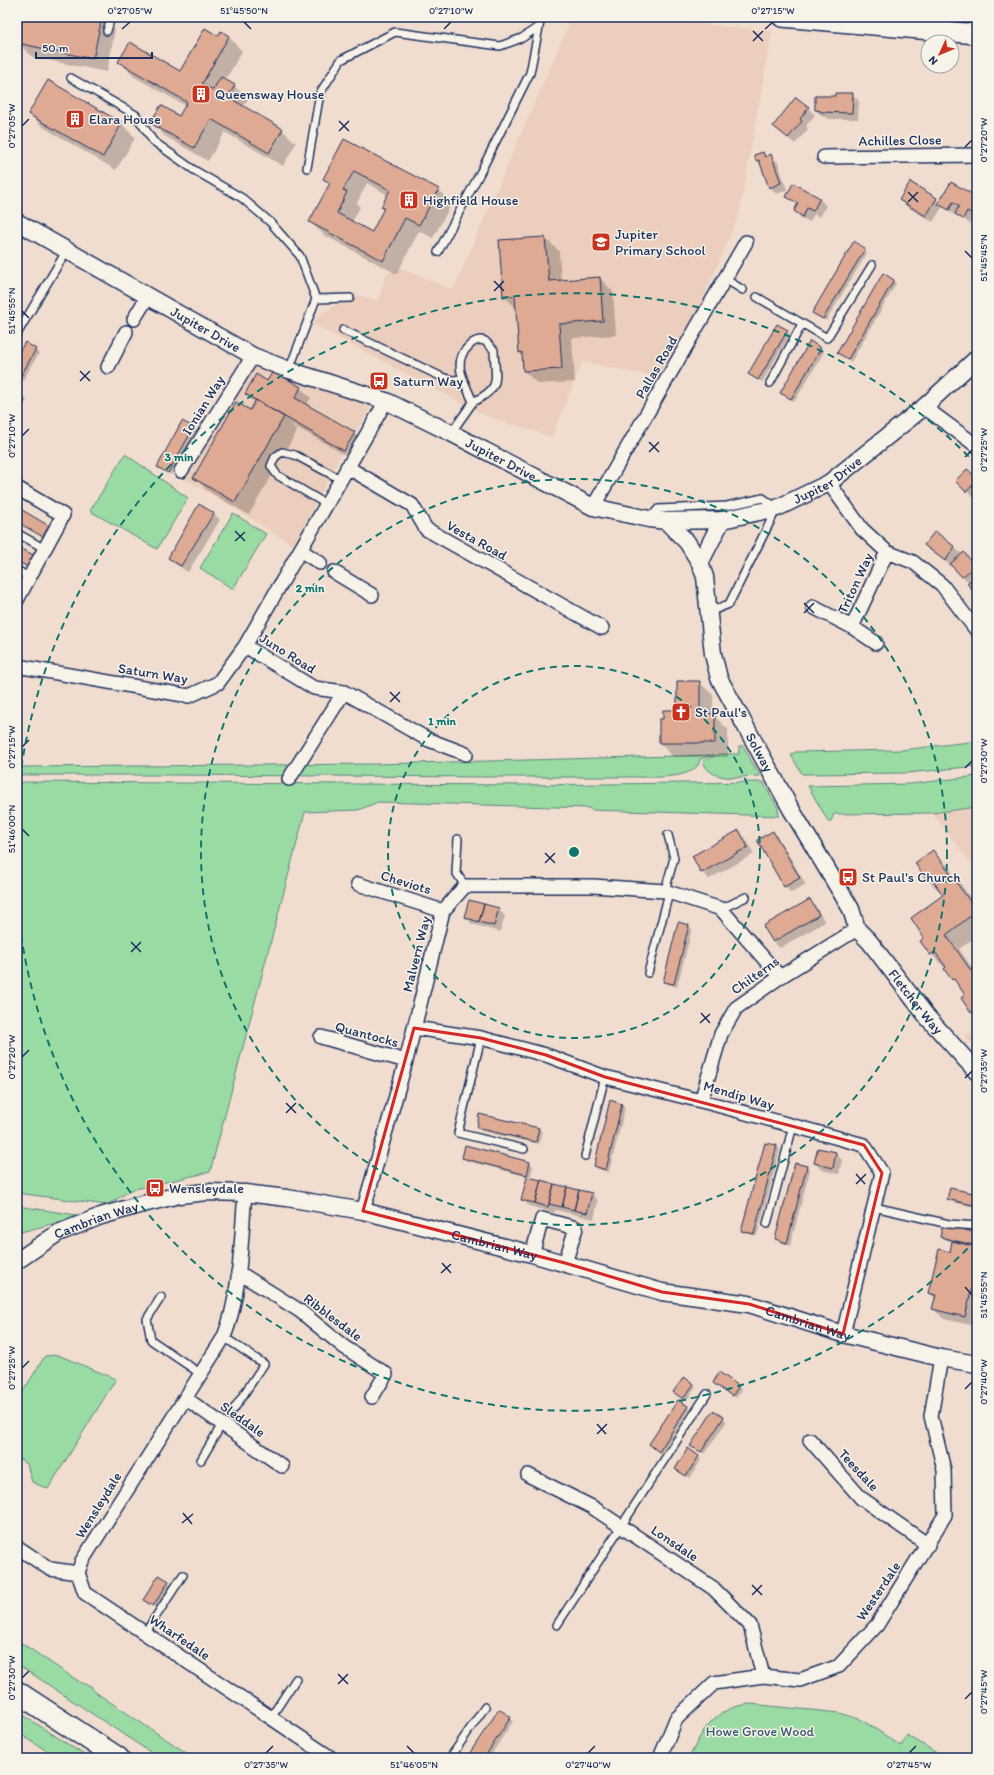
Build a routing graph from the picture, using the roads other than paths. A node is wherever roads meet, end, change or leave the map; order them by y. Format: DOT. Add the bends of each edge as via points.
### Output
graph roads {
  1 [pos="111,17"];
  2 [pos="541,17"];
  3 [pos="782,17"];
  4 [pos="538,27"];
  5 [pos="107,31"];
  6 [pos="977,34"];
  7 [pos="71,78"];
  8 [pos="977,155"];
  9 [pos="824,157"];
  10 [pos="308,168"];
  11 [pos="17,222"];
  12 [pos="746,242"];
  13 [pos="67,250"];
  14 [pos="438,252"];
  15 [pos="872,264"];
  16 [pos="725,279"];
  17 [pos="743,290"];
  18 [pos="148,296"];
  19 [pos="757,297"];
  20 [pos="350,298"];
  21 [pos="316,299"];
  22 [pos="134,319"];
  23 [pos="802,324"];
  24 [pos="343,330"];
  25 [pos="126,332"];
  26 [pos="17,334"];
  27 [pos="252,356"];
  28 [pos="977,358"];
  29 [pos="108,367"];
  30 [pos="289,370"];
  31 [pos="463,379"];
  32 [pos="770,383"];
  33 [pos="386,401"];
  34 [pos="473,402"];
  35 [pos="924,408"];
  36 [pos="451,433"];
  37 [pos="977,446"];
  38 [pos="347,467"];
  39 [pos="181,471"];
  40 [pos="340,479"];
  41 [pos="829,483"];
  42 [pos="17,488"];
  43 [pos="326,504"];
  44 [pos="593,507"];
  45 [pos="777,508"];
  46 [pos="649,519"];
  47 [pos="722,520"];
  48 [pos="666,521"];
  49 [pos="17,533"];
  50 [pos="45,549"];
  51 [pos="300,550"];
  52 [pos="887,552"];
  53 [pos="700,563"];
  54 [pos="320,564"];
  55 [pos="17,570"];
  56 [pos="334,572"];
  57 [pos="30,578"];
  58 [pos="372,595"];
  59 [pos="17,600"];
  60 [pos="814,607"];
  61 [pos="708,612"];
  62 [pos="852,627"];
  63 [pos="602,628"];
  64 [pos="977,631"];
  65 [pos="876,643"];
  66 [pos="245,646"];
  67 [pos="17,666"];
  68 [pos="344,692"];
  69 [pos="466,754"];
  70 [pos="289,779"];
  71 [pos="668,835"];
  72 [pos="458,838"];
  73 [pos="358,884"];
  74 [pos="465,886"];
  75 [pos="667,892"];
  76 [pos="746,897"];
  77 [pos="721,909"];
  78 [pos="444,911"];
  79 [pos="857,929"];
  80 [pos="648,973"];
  81 [pos="780,976"];
  82 [pos="414,1028"];
  83 [pos="320,1037"];
  84 [pos="481,1038"];
  85 [pos="406,1061"];
  86 [pos="977,1072"];
  87 [pos="605,1076"];
  88 [pos="701,1101"];
  89 [pos="793,1126"];
  90 [pos="524,1149"];
  91 [pos="585,1156"];
  92 [pos="245,1193"];
  93 [pos="874,1207"];
  94 [pos="363,1211"];
  95 [pos="767,1224"];
  96 [pos="977,1226"];
  97 [pos="532,1254"];
  98 [pos="17,1261"];
  99 [pos="565,1263"];
  100 [pos="238,1272"];
  101 [pos="161,1297"];
  102 [pos="843,1334"];
  103 [pos="224,1337"];
  104 [pos="941,1358"];
  105 [pos="977,1364"];
  106 [pos="201,1374"];
  107 [pos="707,1394"];
  108 [pos="372,1397"];
  109 [pos="185,1398"];
  110 [pos="234,1409"];
  111 [pos="222,1424"];
  112 [pos="810,1440"];
  113 [pos="201,1460"];
  114 [pos="282,1466"];
  115 [pos="528,1475"];
  116 [pos="621,1525"];
  117 [pos="928,1545"];
  118 [pos="17,1547"];
  119 [pos="78,1572"];
  120 [pos="183,1575"];
  121 [pos="557,1625"];
  122 [pos="145,1633"];
  123 [pos="763,1676"];
  124 [pos="296,1679"];
  125 [pos="17,1692"];
  126 [pos="485,1707"];
  127 [pos="271,1717"];
  128 [pos="118,1758"];
  129 [pos="331,1758"];
  130 [pos="450,1758"];
  131 [pos="660,1758"];
  1 -- 5 [label="lane"];
  2 -- 4 [label="lane"];
  3 -- 6 [label="main road"];
  4 -- 10 [label="lane" via="522,38 500,46 395,32 341,60 320,93"];
  4 -- 14 [label="lane" via="530,73"];
  7 -- 21 [label="lane" via="136,114 153,141 194,170 242,198 270,222 300,256"];
  8 -- 9 [label="street, Achilles Close"];
  11 -- 13 [label="street, Jupiter Drive"];
  12 -- 16 [label="street, Pallas Road"];
  13 -- 18 [label="street, Jupiter Drive"];
  13 -- 26 [label="lane"];
  15 -- 23 [label="lane" via="827,338"];
  16 -- 17 [label="lane"];
  16 -- 44 [label="street, Pallas Road"];
  18 -- 22 [label="street"];
  18 -- 27 [label="street, Jupiter Drive"];
  19 -- 23 [label="lane"];
  20 -- 21 [label="lane"];
  21 -- 30 [label="lane"];
  23 -- 32 [label="lane"];
  24 -- 31 [label="lane" via="442,377 452,380"];
  25 -- 29 [label="street"];
  27 -- 30 [label="street, Jupiter Drive"];
  27 -- 39 [label="street, Ionian Way"];
  28 -- 35 [label="street, Jupiter Drive"];
  30 -- 33 [label="street, Jupiter Drive"];
  31 -- 34 [label="lane"];
  31 -- 34 [label="lane" via="460,358 464,351 474,341 485,341 494,350 495,384 486,396"];
  33 -- 36 [label="street, Jupiter Drive"];
  33 -- 38 [label="street, Saturn Way"];
  34 -- 36 [label="lane"];
  35 -- 37 [label="street"];
  35 -- 41 [label="street, Jupiter Drive"];
  36 -- 44 [label="street, Jupiter Drive"];
  38 -- 40 [label="street, Saturn Way"];
  38 -- 63 [label="street, Vesta Road" via="412,505 426,529"];
  40 -- 43 [label="street, Saturn Way"];
  40 -- 43 [label="lane" via="295,455 282,452 275,456 271,466 277,475"];
  41 -- 45 [label="street, Jupiter Drive"];
  41 -- 52 [label="street" via="862,529"];
  42 -- 50 [label="street" via="64,515"];
  43 -- 51 [label="street, Saturn Way"];
  44 -- 46 [label="street, Jupiter Drive"];
  45 -- 46 [label="lane" via="763,498 727,506 658,509"];
  45 -- 47 [label="street, Jupiter Drive"];
  45 -- 61 [label="lane" via="729,604"];
  46 -- 48 [label="street, Jupiter Drive"];
  47 -- 48 [label="street, Jupiter Drive"];
  47 -- 53 [label="street"];
  48 -- 53 [label="street, Solway" via="687,542"];
  49 -- 50 [label="lane"];
  50 -- 57 [label="street"];
  51 -- 54 [label="street"];
  51 -- 66 [label="street, Saturn Way"];
  52 -- 62 [label="street, Triton Way"];
  52 -- 64 [label="street" via="913,562 942,585"];
  53 -- 61 [label="street, Solway" via="705,577"];
  55 -- 57 [label="lane"];
  56 -- 58 [label="street"];
  57 -- 59 [label="street"];
  60 -- 62 [label="street, Triton Way"];
  61 -- 79 [label="street, Solway" via="718,678 791,809 851,909"];
  62 -- 65 [label="street, Triton Way"];
  66 -- 67 [label="street, Saturn Way" via="218,683 189,696"];
  66 -- 68 [label="street, Juno Road" via="314,688"];
  68 -- 69 [label="street, Juno Road" via="429,740"];
  68 -- 70 [label="street"];
  71 -- 75 [label="lane" via="674,858"];
  72 -- 74 [label="lane" via="456,872"];
  73 -- 78 [label="street, Cheviots"];
  74 -- 75 [label="street" via="593,886"];
  74 -- 78 [label="street, Malvern Way"];
  75 -- 77 [label="street"];
  75 -- 80 [label="lane"];
  76 -- 77 [label="lane"];
  77 -- 81 [label="street"];
  78 -- 82 [label="street, Malvern Way"];
  79 -- 81 [label="street, Chilterns"];
  79 -- 86 [label="street, Fletcher Way" via="928,1018"];
  81 -- 88 [label="street, Chilterns" via="736,1008 721,1034"];
  82 -- 84 [label="street, Mendip Way"];
  82 -- 85 [label="street, Malvern Way"];
  83 -- 85 [label="street, Quantocks"];
  84 -- 87 [label="street, Mendip Way" via="546,1055"];
  84 -- 90 [label="lane" via="458,1133"];
  85 -- 94 [label="street, Malvern Way"];
  87 -- 88 [label="street, Mendip Way"];
  87 -- 91 [label="lane"];
  88 -- 89 [label="street, Mendip Way"];
  89 -- 93 [label="street, Mendip Way" via="864,1145 882,1173"];
  89 -- 95 [label="lane"];
  92 -- 94 [label="street, Cambrian Way"];
  92 -- 98 [label="street, Cambrian Way" via="207,1192 179,1195 101,1216 58,1233"];
  92 -- 100 [label="street, Wensleydale"];
  93 -- 96 [label="lane" via="949,1224"];
  93 -- 102 [label="street, Mendip Way"];
  94 -- 97 [label="street, Cambrian Way"];
  97 -- 99 [label="street, Cambrian Way"];
  97 -- 99 [label="street" via="542,1219 576,1228"];
  99 -- 102 [label="street, Cambrian Way" via="662,1292 749,1304"];
  100 -- 103 [label="street, Wensleydale" via="231,1320"];
  100 -- 108 [label="street, Ribblesdale" via="300,1311 344,1347 386,1374"];
  101 -- 106 [label="lane" via="147,1318 151,1340"];
  102 -- 104 [label="street, Cambrian Way"];
  103 -- 106 [label="street, Wensleydale"];
  103 -- 110 [label="lane" via="264,1364"];
  104 -- 105 [label="street, Cambrian Way"];
  104 -- 117 [label="street, Westerdale" via="932,1416 944,1470 945,1515"];
  106 -- 109 [label="street, Wensleydale"];
  107 -- 116 [label="lane"];
  109 -- 111 [label="street, Sleddale"];
  109 -- 119 [label="street, Wensleydale" via="82,1561"];
  111 -- 113 [label="lane"];
  111 -- 114 [label="street, Sleddale"];
  112 -- 117 [label="street, Teesdale" via="861,1498"];
  115 -- 116 [label="street, Lonsdale" via="592,1506"];
  116 -- 121 [label="lane"];
  116 -- 123 [label="street, Lonsdale" via="713,1588 750,1625"];
  117 -- 123 [label="street, Westerdale" via="877,1625 839,1666 800,1680"];
  118 -- 119 [label="street" via="50,1569"];
  119 -- 122 [label="street, Wharfedale" via="84,1593"];
  120 -- 122 [label="lane"];
  122 -- 127 [label="street, Wharfedale"];
  123 -- 131 [label="street, Westerdale" via="714,1683 676,1719"];
  124 -- 127 [label="lane"];
  125 -- 128 [label="main road"];
  126 -- 130 [label="lane"];
  127 -- 129 [label="street, Wharfedale"];
}
